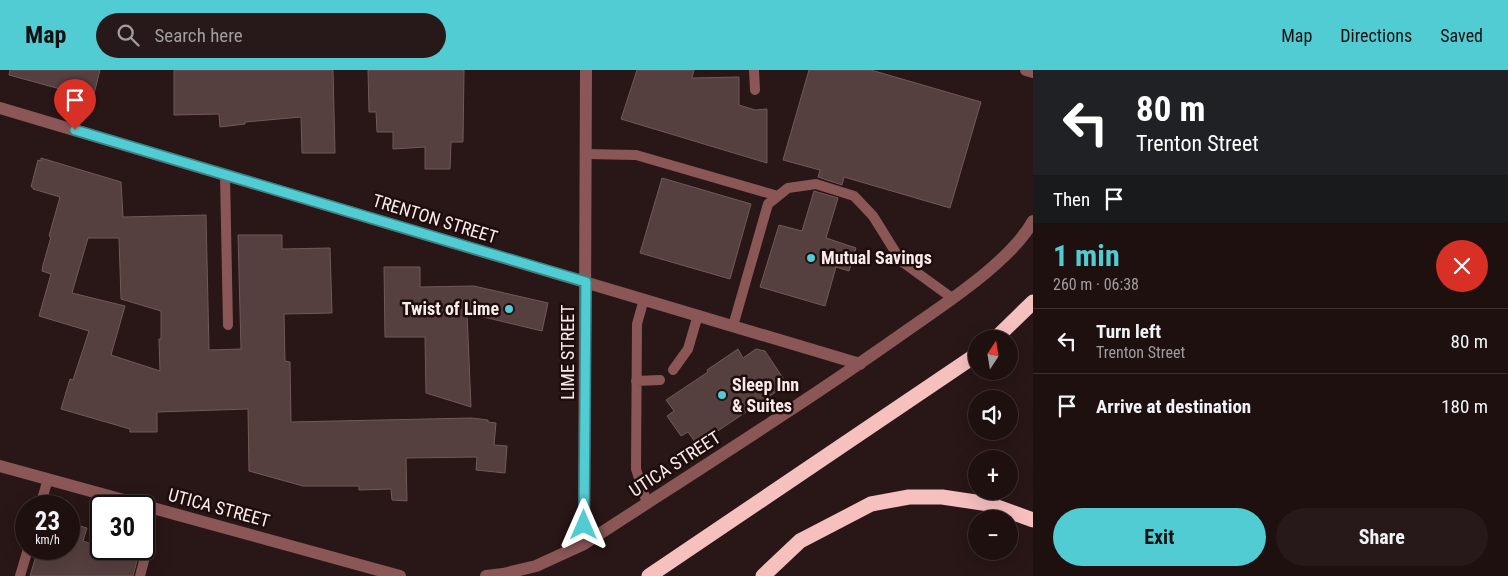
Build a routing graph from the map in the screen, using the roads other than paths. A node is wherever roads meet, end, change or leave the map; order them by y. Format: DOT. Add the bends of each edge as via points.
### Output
graph roads {
  1 [pos="586,70"];
  2 [pos="754,70"];
  3 [pos="1026,70"];
  4 [pos="1033,72"];
  5 [pos="755,90"];
  6 [pos="0,108"];
  7 [pos="586,154"];
  8 [pos="225,175"];
  9 [pos="778,196"];
  10 [pos="1033,221"];
  11 [pos="586,282"];
  12 [pos="952,298"];
  13 [pos="644,299"];
  14 [pos="1033,302"];
  15 [pos="698,315"];
  16 [pos="228,325"];
  17 [pos="734,326"];
  18 [pos="1004,330"];
  19 [pos="968,360"];
  20 [pos="860,364"];
  21 [pos="674,370"];
  22 [pos="660,380"];
  23 [pos="636,381"];
  24 [pos="0,466"];
  25 [pos="48,479"];
  26 [pos="43,495"];
  27 [pos="107,495"];
  28 [pos="647,503"];
  29 [pos="155,508"];
  30 [pos="1033,520"];
  31 [pos="584,544"];
  32 [pos="25,560"];
  33 [pos="144,560"];
  34 [pos="20,576"];
  35 [pos="140,576"];
  36 [pos="400,576"];
  37 [pos="486,576"];
  38 [pos="649,576"];
  39 [pos="764,576"];
  1 -- 7 [label="street, LIME STREET"];
  2 -- 5 [label="lane"];
  3 -- 4 [label="street"];
  6 -- 8 [label="street, TRENTON STREET"];
  7 -- 9 [label="lane" via="636,156"];
  7 -- 11 [label="street, LIME STREET"];
  8 -- 11 [label="street, TRENTON STREET"];
  8 -- 16 [label="lane"];
  9 -- 12 [label="lane" via="788,188 816,184 854,196 873,216 902,261"];
  9 -- 17 [label="lane" via="768,204"];
  10 -- 12 [label="street, UTICA STREET" via="1002,258"];
  11 -- 13 [label="street, TRENTON STREET"];
  11 -- 31 [label="street, LIME STREET"];
  12 -- 20 [label="street, UTICA STREET"];
  13 -- 15 [label="street, TRENTON STREET"];
  13 -- 23 [label="lane" via="637,324"];
  14 -- 18 [label="highway"];
  15 -- 17 [label="street, TRENTON STREET"];
  15 -- 21 [label="lane" via="688,349"];
  17 -- 20 [label="street, TRENTON STREET"];
  19 -- 38 [label="highway"];
  20 -- 28 [label="street, UTICA STREET"];
  22 -- 23 [label="lane"];
  23 -- 28 [label="lane" via="636,469"];
  24 -- 25 [label="street, UTICA STREET"];
  25 -- 26 [label="lane"];
  25 -- 27 [label="street, UTICA STREET"];
  28 -- 31 [label="street, UTICA STREET"];
  29 -- 36 [label="street, UTICA STREET"];
  30 -- 39 [label="highway" via="988,504 942,497 909,497 871,504 800,540"];
  31 -- 37 [label="street, UTICA STREET" via="536,566"];
  32 -- 34 [label="lane"];
  33 -- 35 [label="lane"];
}
